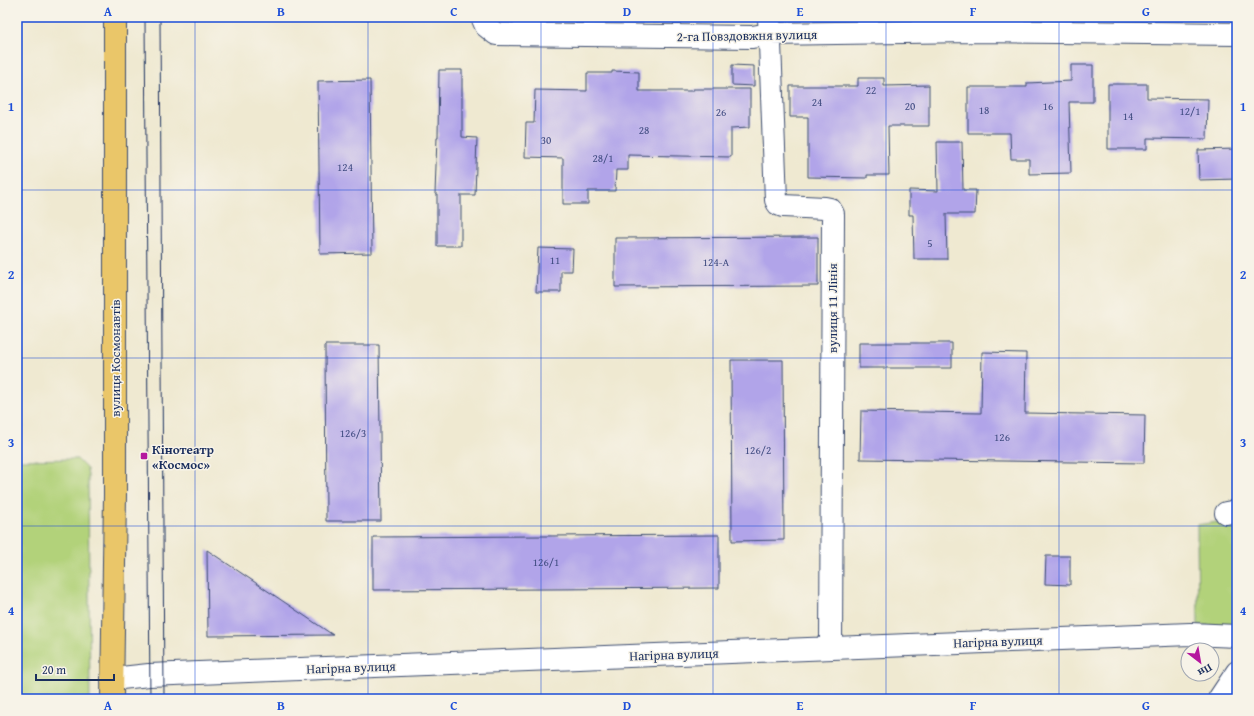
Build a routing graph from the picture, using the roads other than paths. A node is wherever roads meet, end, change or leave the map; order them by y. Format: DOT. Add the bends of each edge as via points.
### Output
graph roads {
  1 [pos="115,17"];
  2 [pos="482,17"];
  3 [pos="971,24"];
  4 [pos="769,25"];
  5 [pos="1192,25"];
  6 [pos="1237,34"];
  7 [pos="1237,636"];
  8 [pos="831,647"];
  9 [pos="1237,672"];
  10 [pos="112,689"];
  11 [pos="1219,699"];
  1 -- 10 [label="main road, вулиця Космонавтів" via="116,495"];
  2 -- 4 [label="street, 2-га Повздовжня вулиця" via="486,26 496,34 752,37"];
  3 -- 4 [label="street, 2-га Повздовжня вулиця"];
  3 -- 5 [label="street, 2-га Повздовжня вулиця"];
  4 -- 8 [label="street, вулиця 11 Лінія" via="776,200 783,206 830,209 832,214"];
  5 -- 6 [label="street, 2-га Повздовжня вулиця"];
  7 -- 8 [label="street, Нагірна вулиця" via="1190,634"];
  8 -- 10 [label="street, Нагірна вулиця" via="150,675"];
  9 -- 11 [label="street"];
}
